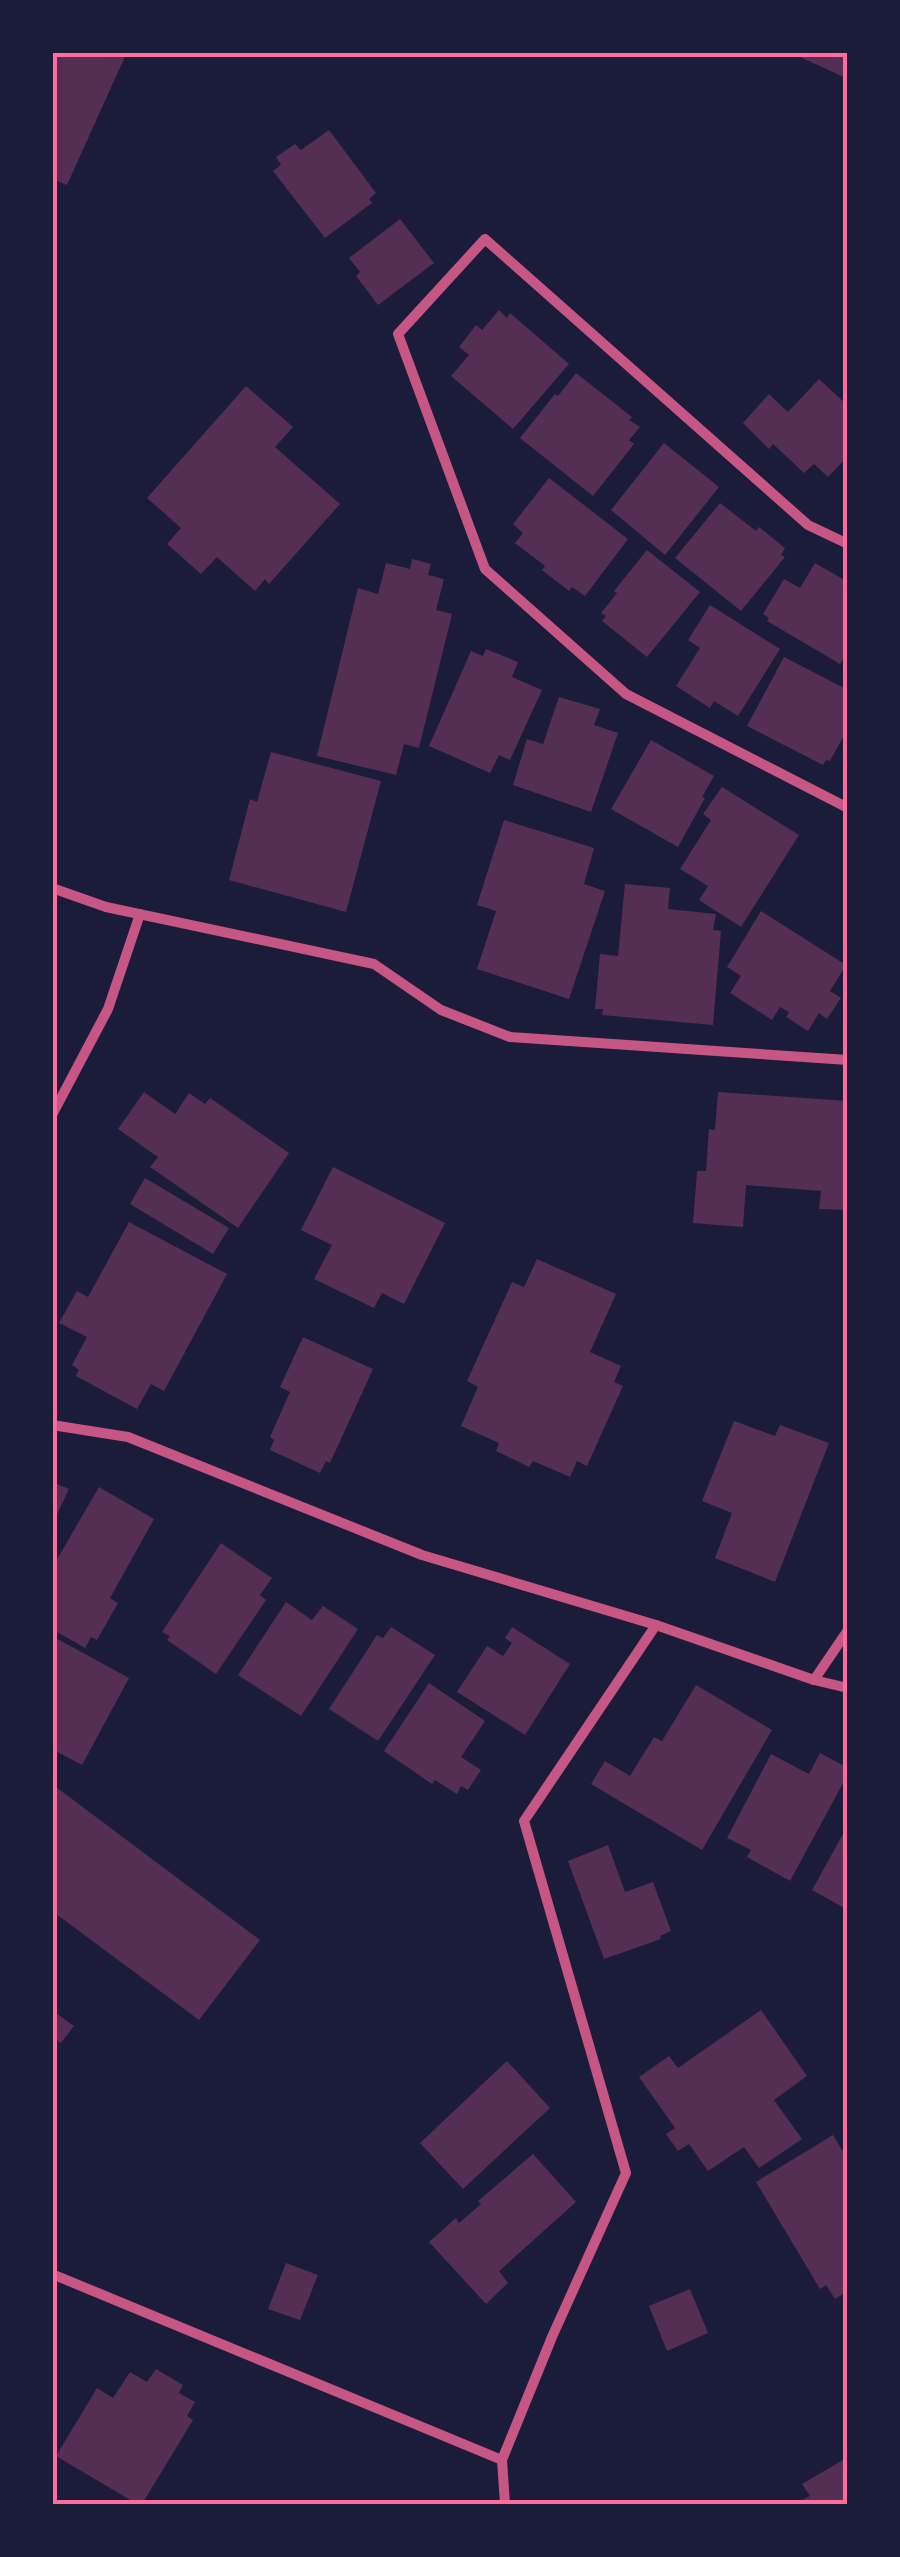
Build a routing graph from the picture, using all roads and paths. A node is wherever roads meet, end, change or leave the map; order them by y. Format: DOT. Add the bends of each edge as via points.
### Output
graph roads {
  1 [pos="848,544"];
  2 [pos="848,808"];
  3 [pos="52,888"];
  4 [pos="140,914"];
  5 [pos="848,1060"];
  6 [pos="52,1115"];
  7 [pos="52,1426"];
  8 [pos="656,1624"];
  9 [pos="848,1630"];
  10 [pos="814,1680"];
  11 [pos="848,1688"];
  12 [pos="52,2274"];
  13 [pos="502,2460"];
  14 [pos="505,2504"];
  1 -- 2 [label="street" via="808,525 485,239 398,334 484,569 626,694"];
  3 -- 4 [label="street"];
  4 -- 5 [label="street" via="374,964 441,1010 510,1037"];
  4 -- 6 [label="street" via="108,1009"];
  7 -- 8 [label="street" via="128,1437 422,1555"];
  8 -- 10 [label="street"];
  8 -- 13 [label="street" via="524,1821 626,2172"];
  9 -- 10 [label="street"];
  10 -- 11 [label="street"];
  12 -- 13 [label="street"];
  13 -- 14 [label="street"];
}
